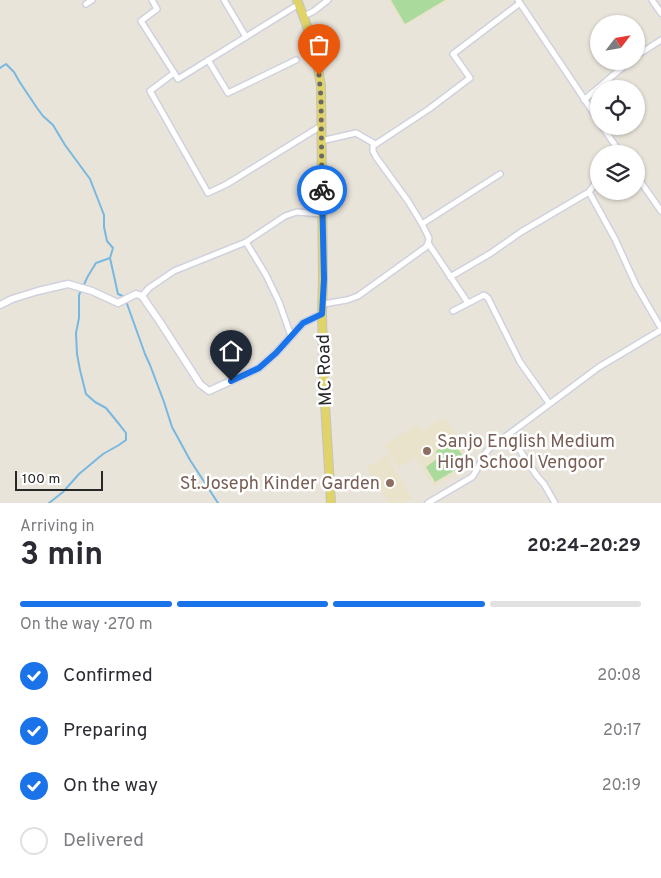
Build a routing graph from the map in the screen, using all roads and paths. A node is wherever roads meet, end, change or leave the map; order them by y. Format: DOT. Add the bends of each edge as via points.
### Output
graph roads {
  1 [pos="92,0"];
  2 [pos="152,0"];
  3 [pos="224,0"];
  4 [pos="328,0"];
  5 [pos="652,0"];
  6 [pos="298,2"];
  7 [pos="519,2"];
  8 [pos="86,4"];
  9 [pos="661,13"];
  10 [pos="304,16"];
  11 [pos="246,37"];
  12 [pos="661,40"];
  13 [pos="645,50"];
  14 [pos="208,60"];
  15 [pos="296,60"];
  16 [pos="619,70"];
  17 [pos="174,73"];
  18 [pos="584,100"];
  19 [pos="590,108"];
  20 [pos="321,126"];
  21 [pos="321,142"];
  22 [pos="375,144"];
  23 [pos="500,174"];
  24 [pos="645,188"];
  25 [pos="589,192"];
  26 [pos="661,211"];
  27 [pos="322,214"];
  28 [pos="422,224"];
  29 [pos="246,242"];
  30 [pos="428,243"];
  31 [pos="450,277"];
  32 [pos="142,296"];
  33 [pos="468,303"];
  34 [pos="323,304"];
  35 [pos="0,305"];
  36 [pos="453,311"];
  37 [pos="322,314"];
  38 [pos="661,329"];
  39 [pos="291,336"];
  40 [pos="549,403"];
  41 [pos="509,434"];
  42 [pos="331,503"];
  43 [pos="428,503"];
  44 [pos="555,503"];
  1 -- 8 [label="street"];
  2 -- 17 [label="street" via="157,9 141,21"];
  3 -- 11 [label="street"];
  4 -- 10 [label="street"];
  5 -- 9 [label="street"];
  6 -- 10 [label="main road, MC Road"];
  6 -- 11 [label="street"];
  7 -- 18 [label="street"];
  7 -- 22 [label="street" via="453,54 470,78 429,110"];
  10 -- 20 [label="main road, MC Road" via="318,64"];
  11 -- 14 [label="street"];
  12 -- 13 [label="street"];
  14 -- 15 [label="street" via="228,93"];
  14 -- 17 [label="street" via="178,79"];
  16 -- 18 [label="street"];
  17 -- 20 [label="street" via="150,91 208,193"];
  18 -- 19 [label="street"];
  20 -- 21 [label="main road, MC Road"];
  21 -- 22 [label="street" via="356,133"];
  21 -- 27 [label="main road, MC Road"];
  22 -- 28 [label="street" via="373,151 376,157"];
  23 -- 28 [label="street"];
  24 -- 26 [label="street"];
  25 -- 31 [label="street"];
  25 -- 38 [label="street"];
  27 -- 29 [label="street" via="297,212 285,216"];
  27 -- 34 [label="main road, MC Road"];
  28 -- 30 [label="street"];
  29 -- 32 [label="street" via="174,271"];
  29 -- 39 [label="street" via="279,302"];
  30 -- 31 [label="street"];
  30 -- 34 [label="street" via="358,296"];
  31 -- 33 [label="street"];
  32 -- 35 [label="street" via="136,294 118,302 68,284"];
  32 -- 39 [label="street" via="200,384 209,391 259,368"];
  33 -- 36 [label="street"];
  33 -- 40 [label="street" via="484,295 488,298 520,362"];
  34 -- 37 [label="main road, MC Road"];
  37 -- 39 [label="street" via="303,323"];
  37 -- 42 [label="main road, MC Road"];
  38 -- 40 [label="street" via="599,366"];
  40 -- 41 [label="street"];
  41 -- 43 [label="street" via="484,454 472,477"];
  41 -- 44 [label="street"];
}
